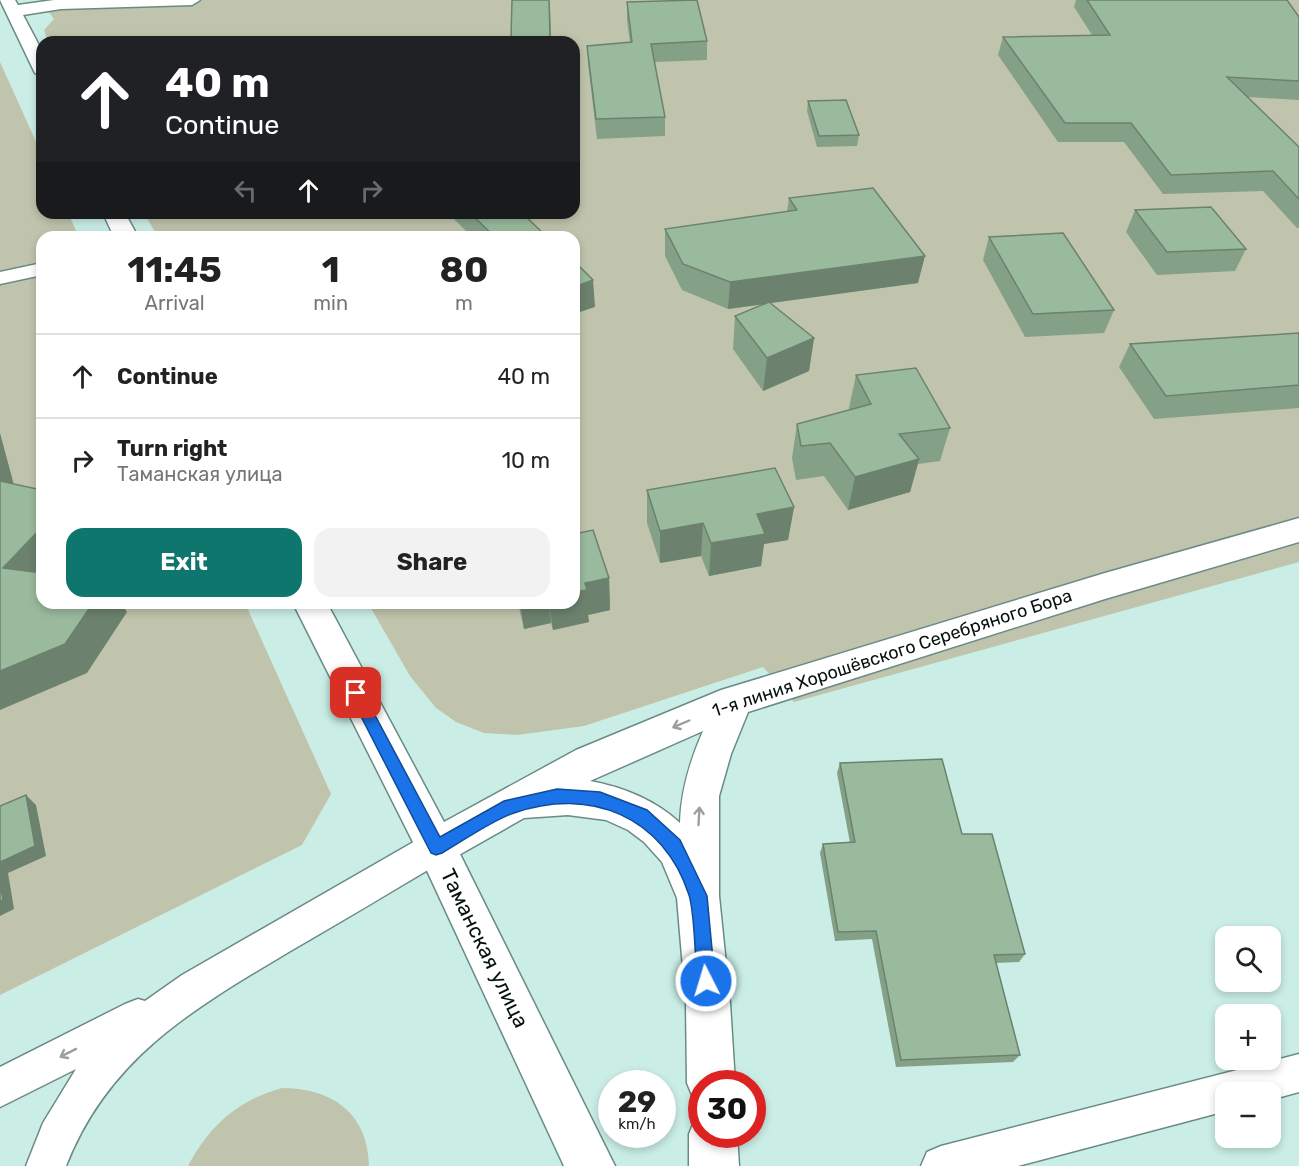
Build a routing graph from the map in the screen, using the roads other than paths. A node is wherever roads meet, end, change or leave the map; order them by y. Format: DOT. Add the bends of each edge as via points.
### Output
graph roads {
  1 [pos="192,0"];
  2 [pos="10,5"];
  3 [pos="36,57"];
  4 [pos="36,270"];
  5 [pos="0,278"];
  6 [pos="1299,530"];
  7 [pos="313,609"];
  8 [pos="735,701"];
  9 [pos="510,806"];
  10 [pos="426,853"];
  11 [pos="698,896"];
  12 [pos="326,912"];
  13 [pos="195,988"];
  14 [pos="711,1070"];
  15 [pos="1299,1073"];
  16 [pos="1264,1082"];
  17 [pos="0,1088"];
  18 [pos="1215,1095"];
  19 [pos="713,1148"];
  20 [pos="46,1166"];
  21 [pos="590,1166"];
  22 [pos="714,1166"];
  23 [pos="941,1166"];
  1 -- 2 [label="street"];
  2 -- 3 [label="street"];
  4 -- 5 [label="lane"];
  6 -- 8 [label="street, 1-я линия Хорошёвского Серебряного Бора" via="1105,585"];
  7 -- 10 [label="street, Таманская улица"];
  8 -- 9 [label="street, 1-я линия Хорошёвского Серебряного Бора, one-way" via="589,762"];
  11 -- 8 [label="street, one-way" via="700,796 712,754"];
  9 -- 10 [label="street, 1-я линия Хорошёвского Серебряного Бора"];
  9 -- 11 [label="street" via="557,796 600,800 641,815 674,845"];
  10 -- 12 [label="lane"];
  10 -- 13 [label="lane"];
  10 -- 21 [label="street, Таманская улица"];
  11 -- 14 [label="street"];
  13 -- 17 [label="lane, one-way"];
  13 -- 20 [label="lane" via="133,1032 99,1071 68,1114"];
  15 -- 16 [label="lane"];
  18 -- 23 [label="lane"];
  19 -- 22 [label="street"];
}
